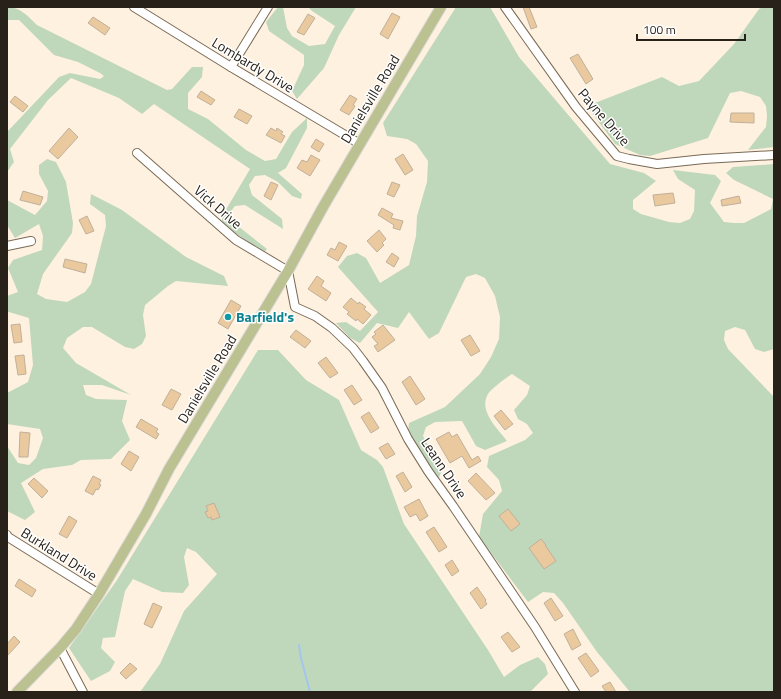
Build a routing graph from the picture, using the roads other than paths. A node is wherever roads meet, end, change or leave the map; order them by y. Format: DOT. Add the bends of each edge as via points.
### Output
graph roads {
  1 [pos="134,7"];
  2 [pos="268,7"];
  3 [pos="441,7"];
  4 [pos="505,7"];
  5 [pos="231,67"];
  6 [pos="360,144"];
  7 [pos="136,153"];
  8 [pos="774,155"];
  9 [pos="31,241"];
  10 [pos="7,246"];
  11 [pos="288,272"];
  12 [pos="7,535"];
  13 [pos="99,594"];
  14 [pos="60,648"];
  15 [pos="17,692"];
  16 [pos="83,692"];
  17 [pos="575,692"];
  1 -- 5 [label="street, Lombardy Drive"];
  2 -- 5 [label="street"];
  3 -- 6 [label="main road, Danielsville Road"];
  4 -- 8 [label="street, Payne Drive" via="576,107 617,156 658,164"];
  5 -- 6 [label="street, Lombardy Drive"];
  6 -- 11 [label="main road, Danielsville Road"];
  7 -- 11 [label="street, Vick Drive" via="236,240"];
  9 -- 10 [label="street"];
  11 -- 13 [label="main road, Danielsville Road" via="169,469"];
  11 -- 17 [label="street, Leann Drive" via="295,308 315,316 332,328 363,360 382,388 428,471 535,627"];
  12 -- 13 [label="street, Burkland Drive"];
  13 -- 14 [label="main road, Danielsville Road"];
  14 -- 15 [label="main road, Danielsville Road"];
  14 -- 16 [label="street"];
}
